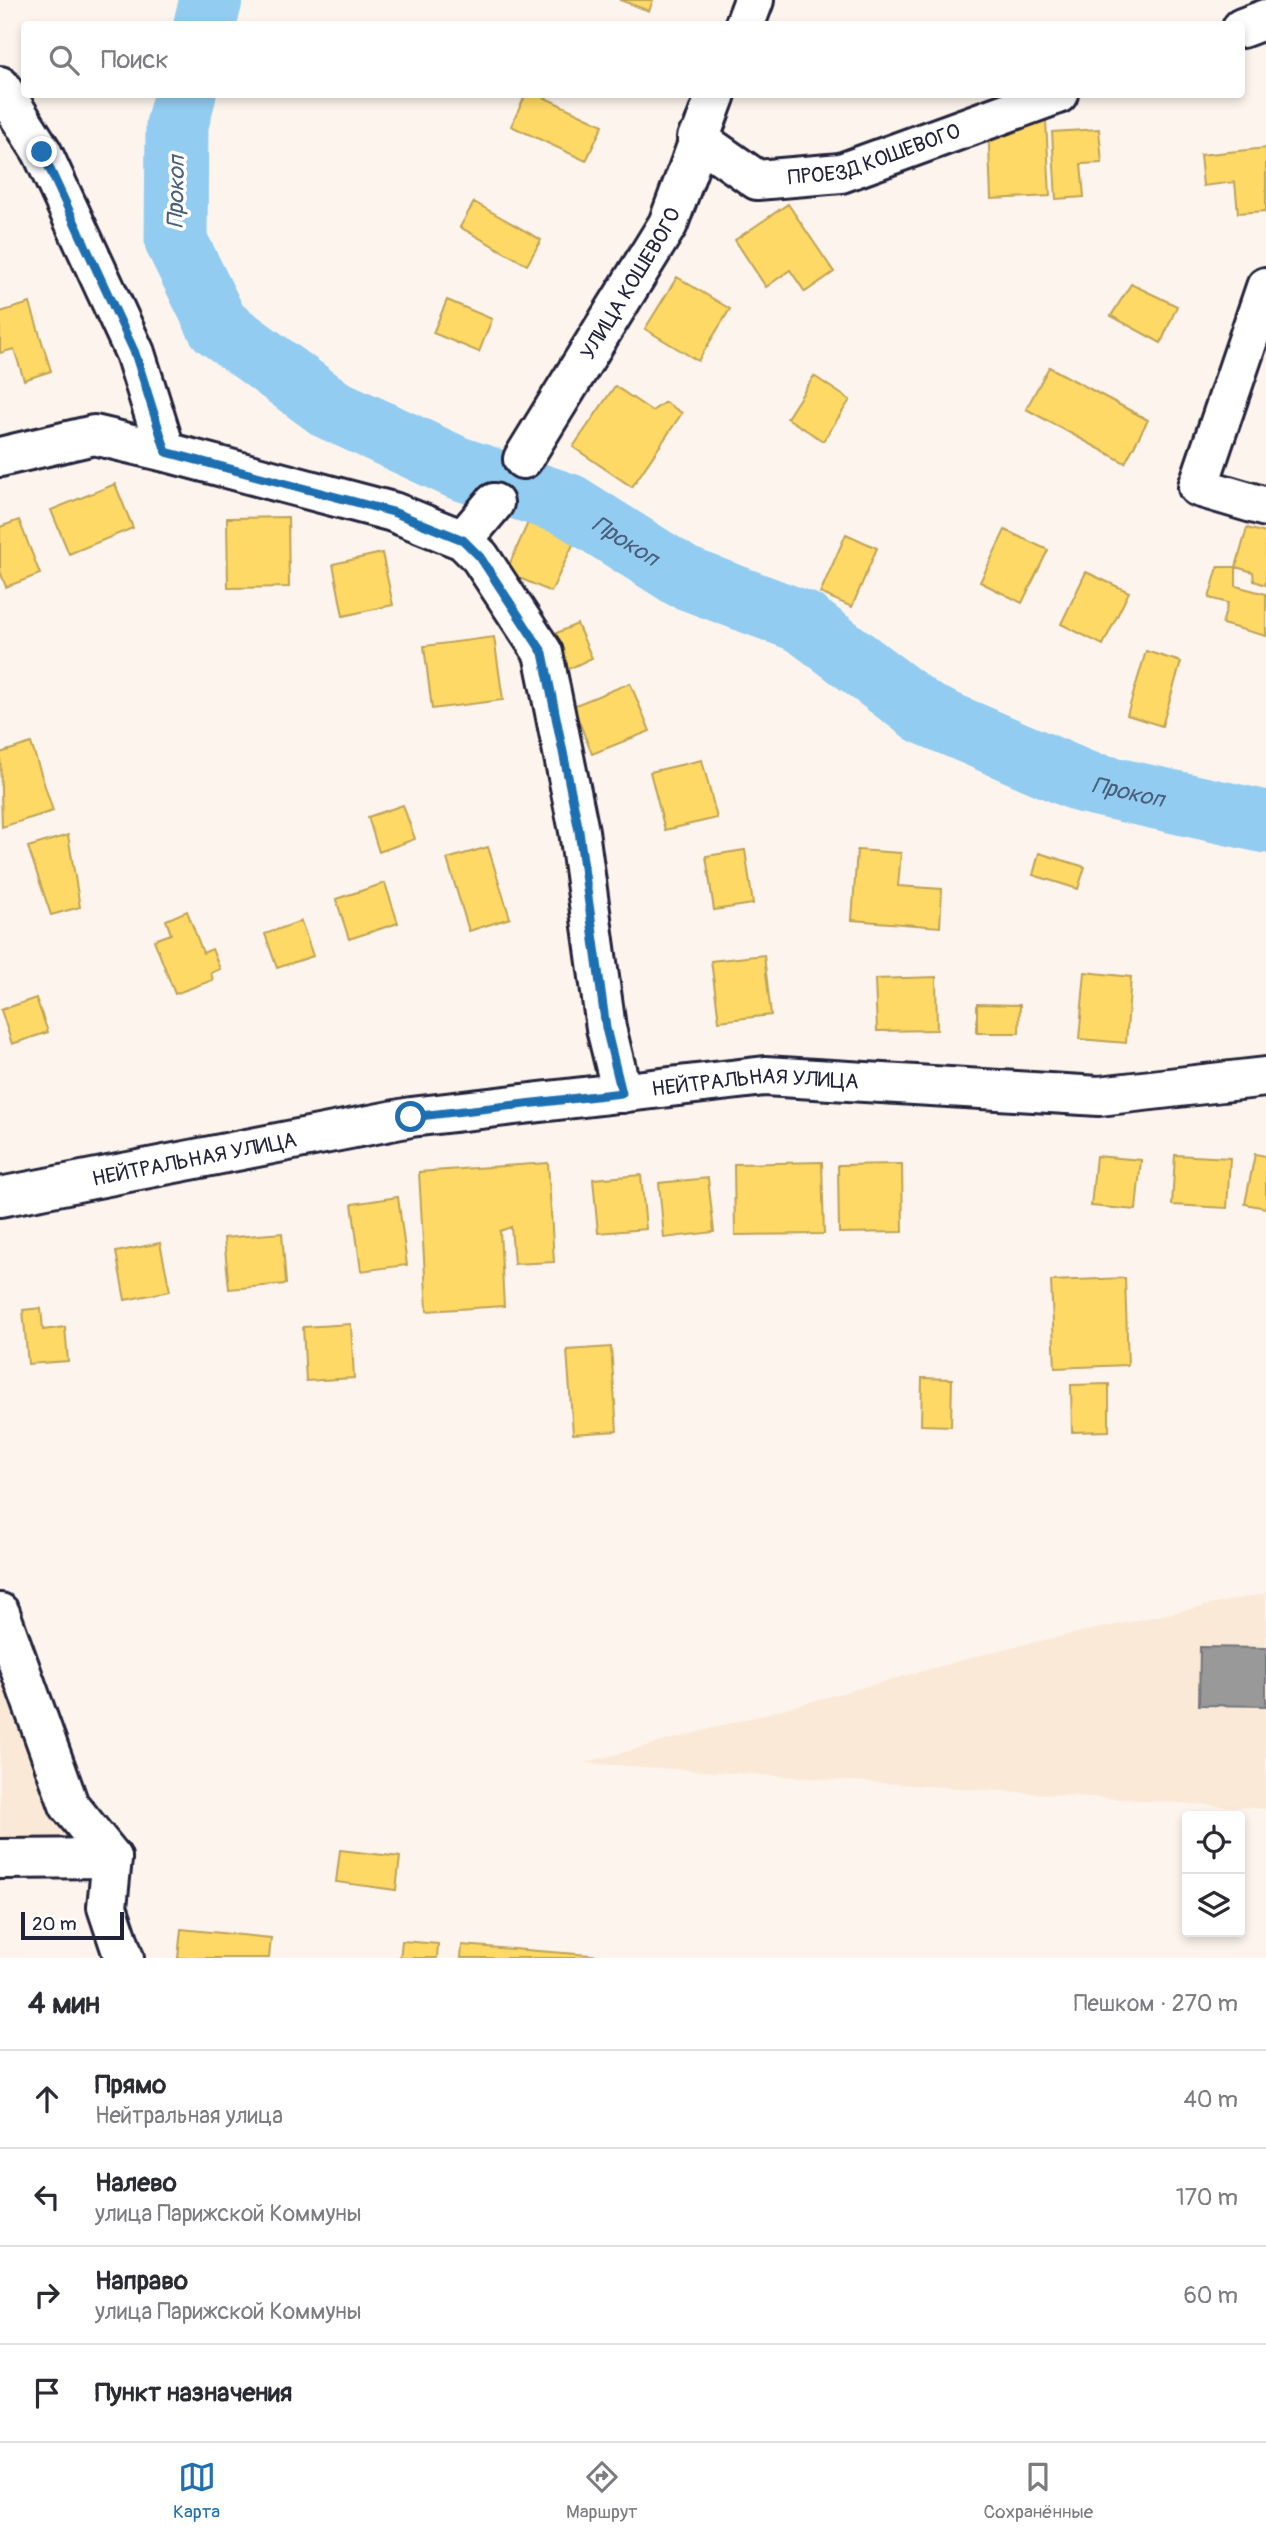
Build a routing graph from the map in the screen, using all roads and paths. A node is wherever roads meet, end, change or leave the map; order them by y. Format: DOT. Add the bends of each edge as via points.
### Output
graph roads {
  1 [pos="754,0"];
  2 [pos="1266,19"];
  3 [pos="746,21"];
  4 [pos="1245,27"];
  5 [pos="0,86"];
  6 [pos="714,98"];
  7 [pos="1047,98"];
  8 [pos="697,138"];
  9 [pos="1266,287"];
  10 [pos="166,452"];
  11 [pos="0,457"];
  12 [pos="523,459"];
  13 [pos="494,503"];
  14 [pos="1266,507"];
  15 [pos="463,540"];
  16 [pos="1266,1077"];
  17 [pos="622,1093"];
  18 [pos="0,1198"];
  19 [pos="0,1613"];
  20 [pos="111,1858"];
  21 [pos="0,1859"];
  22 [pos="124,1958"];
  1 -- 3 [label="street"];
  2 -- 4 [label="street"];
  5 -- 10 [label="street" via="42,152 135,353"];
  6 -- 8 [label="street, УЛИЦА КОШЕВОГО"];
  7 -- 8 [label="street, ПРОЕЗД КОШЕВОГО" via="841,173 757,180"];
  8 -- 12 [label="street, УЛИЦА КОШЕВОГО" via="668,224"];
  9 -- 14 [label="street" via="1198,487"];
  10 -- 11 [label="street" via="94,435"];
  10 -- 15 [label="street" via="393,512"];
  13 -- 15 [label="street"];
  15 -- 17 [label="street" via="508,597 543,653 579,831 606,1028"];
  16 -- 17 [label="street, НЕЙТРАЛЬНАЯ УЛИЦА" via="1098,1096 765,1076"];
  17 -- 18 [label="street, НЕЙТРАЛЬНАЯ УЛИЦА" via="411,1117"];
  19 -- 20 [label="street" via="69,1805"];
  20 -- 21 [label="street"];
  20 -- 22 [label="street" via="107,1907"];
}
